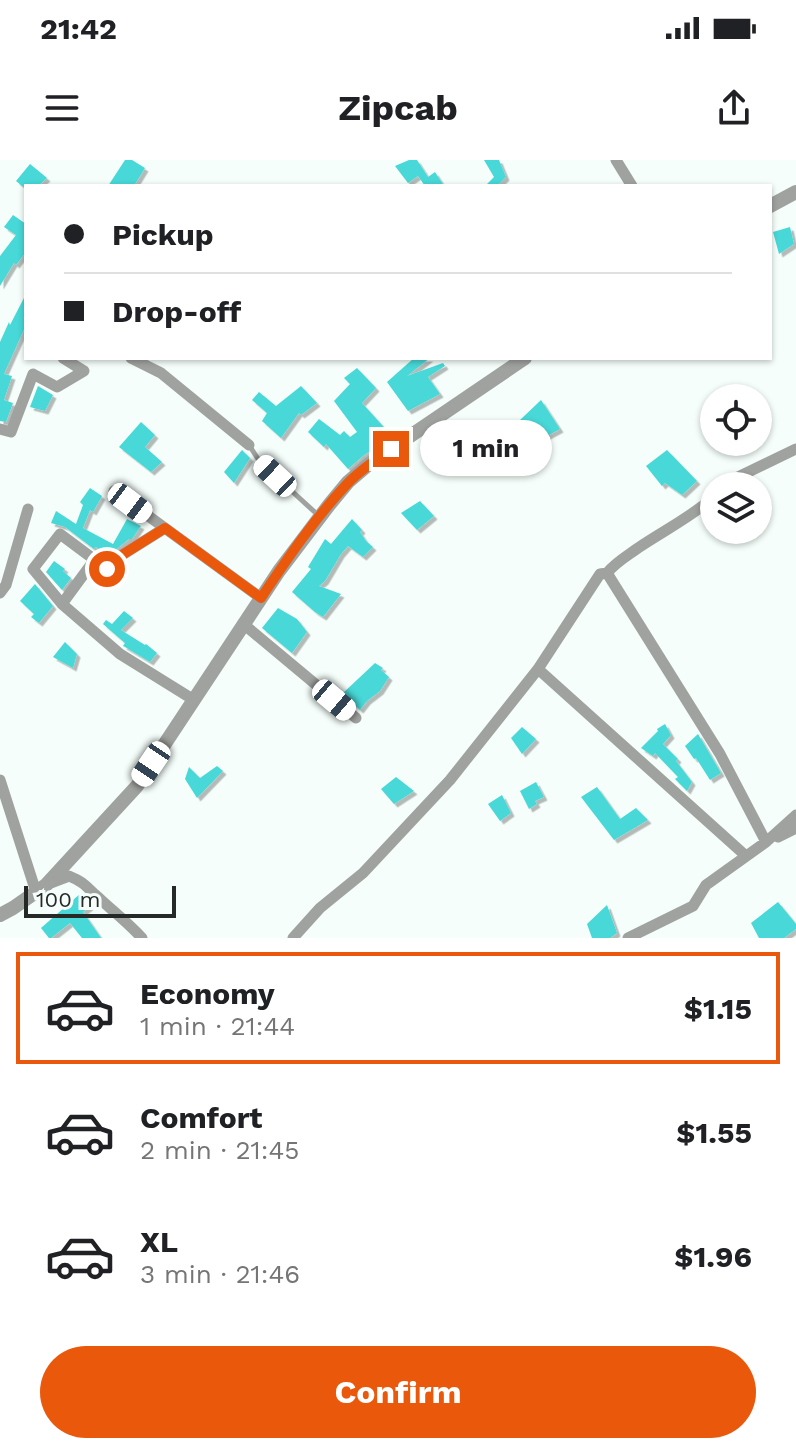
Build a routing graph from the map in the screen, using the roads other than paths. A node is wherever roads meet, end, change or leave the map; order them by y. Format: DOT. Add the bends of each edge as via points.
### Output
graph roads {
  1 [pos="616,160"];
  2 [pos="631,184"];
  3 [pos="796,192"];
  4 [pos="772,205"];
  5 [pos="66,360"];
  6 [pos="135,360"];
  7 [pos="522,360"];
  8 [pos="0,429"];
  9 [pos="249,445"];
  10 [pos="796,449"];
  11 [pos="748,472"];
  12 [pos="114,491"];
  13 [pos="28,509"];
  14 [pos="700,510"];
  15 [pos="320,517"];
  16 [pos="165,528"];
  17 [pos="95,559"];
  18 [pos="607,573"];
  19 [pos="0,593"];
  20 [pos="261,598"];
  21 [pos="62,604"];
  22 [pos="245,623"];
  23 [pos="538,669"];
  24 [pos="194,700"];
  25 [pos="356,718"];
  26 [pos="0,780"];
  27 [pos="796,815"];
  28 [pos="796,828"];
  29 [pos="766,842"];
  30 [pos="746,856"];
  31 [pos="41,888"];
  32 [pos="0,915"];
  33 [pos="142,938"];
  34 [pos="293,938"];
  35 [pos="628,938"];
  1 -- 2 [label="street"];
  3 -- 4 [label="street"];
  5 -- 8 [label="street" via="84,371 57,387 33,374 11,432"];
  6 -- 9 [label="street" via="161,373"];
  7 -- 15 [label="street" via="369,464"];
  9 -- 15 [label="lane" via="260,462"];
  10 -- 11 [label="street"];
  12 -- 16 [label="street"];
  13 -- 19 [label="street"];
  14 -- 18 [label="street"];
  15 -- 20 [label="street"];
  16 -- 17 [label="street" via="107,569"];
  16 -- 20 [label="street"];
  17 -- 21 [label="street"];
  17 -- 21 [label="street" via="60,534 33,569"];
  18 -- 23 [label="street" via="600,574"];
  18 -- 29 [label="street" via="720,754"];
  20 -- 22 [label="street"];
  21 -- 24 [label="street" via="120,654"];
  22 -- 24 [label="street"];
  22 -- 25 [label="street"];
  23 -- 30 [label="street"];
  23 -- 34 [label="street" via="450,780"];
  24 -- 31 [label="street" via="137,786"];
  26 -- 31 [label="street"];
  27 -- 29 [label="street"];
  28 -- 29 [label="street"];
  29 -- 30 [label="street"];
  30 -- 35 [label="street" via="706,885 693,906"];
  31 -- 32 [label="street"];
  31 -- 33 [label="street" via="69,876 85,883"];
}
